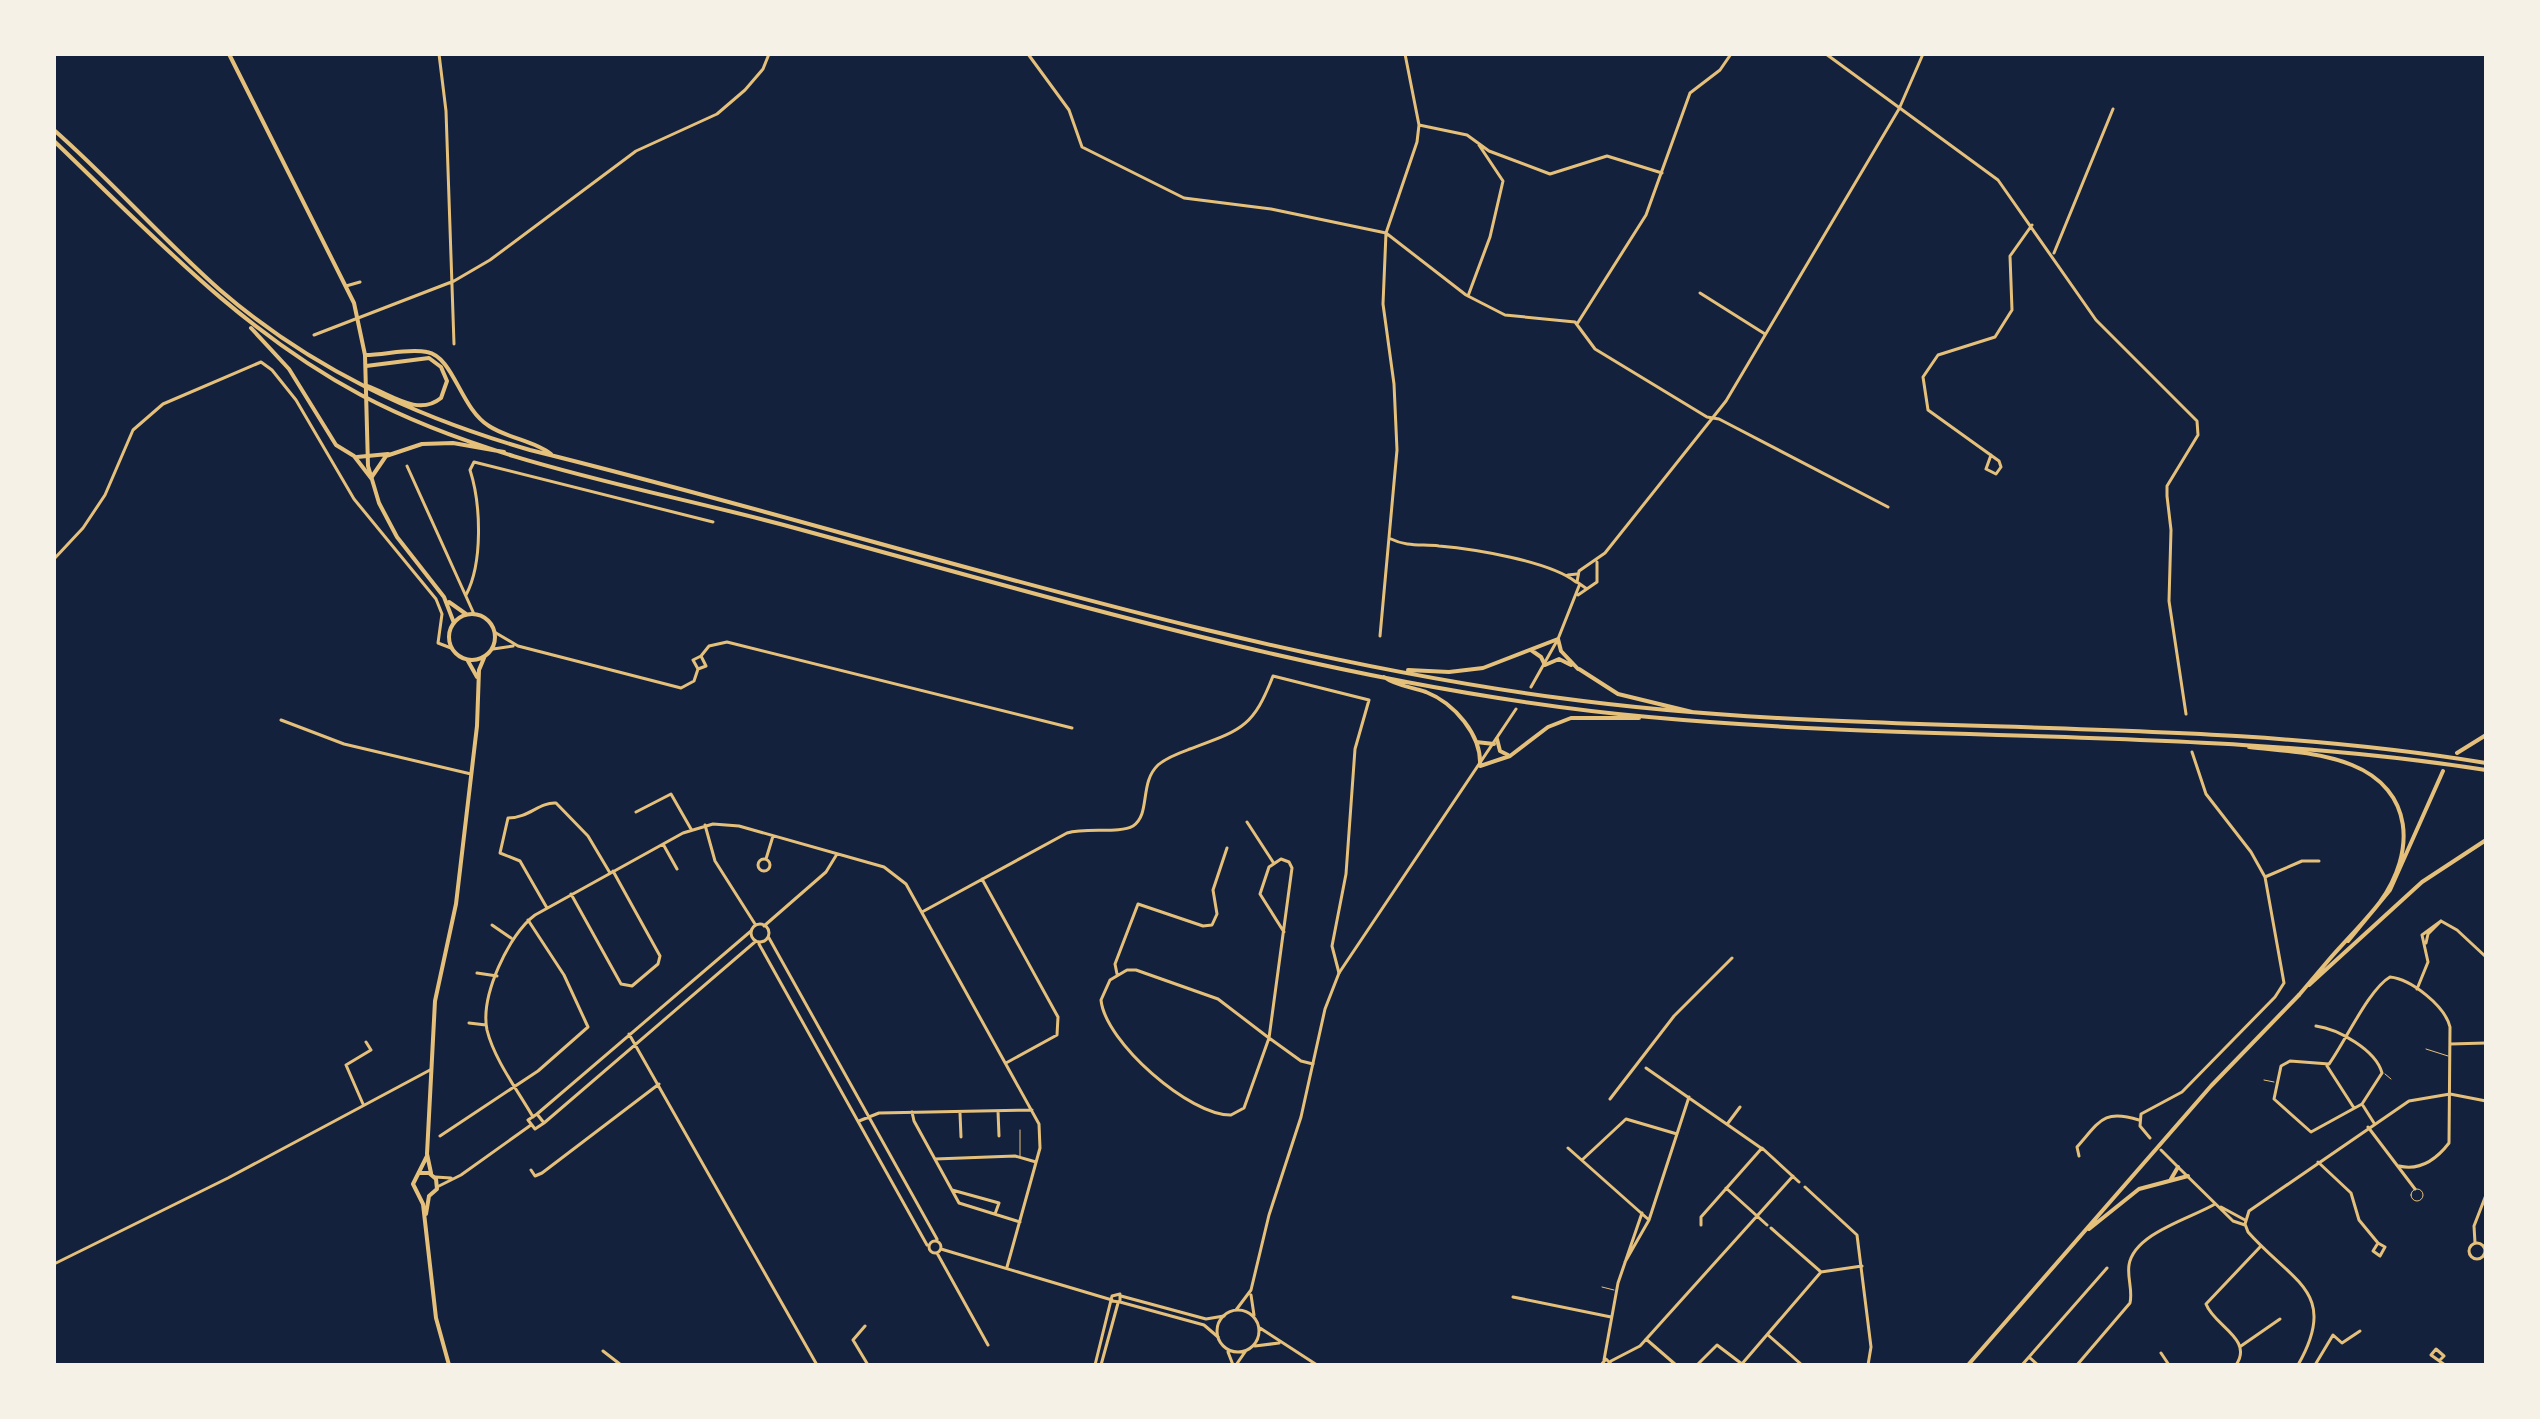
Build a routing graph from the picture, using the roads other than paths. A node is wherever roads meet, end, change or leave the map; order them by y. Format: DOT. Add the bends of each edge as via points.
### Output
graph roads {
  1 [pos="229,54"];
  2 [pos="439,54"];
  3 [pos="769,54"];
  4 [pos="1028,54"];
  5 [pos="1405,54"];
  6 [pos="1731,54"];
  7 [pos="1826,54"];
  8 [pos="1923,54"];
  9 [pos="1899,109"];
  10 [pos="2113,109"];
  11 [pos="1419,125"];
  12 [pos="54,130"];
  13 [pos="54,141"];
  14 [pos="1478,143"];
  15 [pos="1662,173"];
  16 [pos="2032,225"];
  17 [pos="1386,233"];
  18 [pos="2052,254"];
  19 [pos="454,281"];
  20 [pos="360,282"];
  21 [pos="346,286"];
  22 [pos="1700,293"];
  23 [pos="1468,296"];
  24 [pos="358,318"];
  25 [pos="1577,324"];
  26 [pos="251,326"];
  27 [pos="1765,334"];
  28 [pos="314,335"];
  29 [pos="454,344"];
  30 [pos="365,355"];
  31 [pos="366,370"];
  32 [pos="352,381"];
  33 [pos="1713,418"];
  34 [pos="393,452"];
  35 [pos="506,452"];
  36 [pos="1991,455"];
  37 [pos="354,456"];
  38 [pos="367,456"];
  39 [pos="553,456"];
  40 [pos="407,466"];
  41 [pos="371,478"];
  42 [pos="1888,507"];
  43 [pos="713,522"];
  44 [pos="1391,539"];
  45 [pos="54,559"];
  46 [pos="1597,562"];
  47 [pos="1587,567"];
  48 [pos="1577,574"];
  49 [pos="1596,574"];
  50 [pos="1568,575"];
  51 [pos="1578,584"];
  52 [pos="1587,589"];
  53 [pos="466,595"];
  54 [pos="1578,595"];
  55 [pos="444,597"];
  56 [pos="466,614"];
  57 [pos="474,614"];
  58 [pos="454,623"];
  59 [pos="496,633"];
  60 [pos="1380,636"];
  61 [pos="1558,639"];
  62 [pos="518,646"];
  63 [pos="451,648"];
  64 [pos="493,649"];
  65 [pos="1527,650"];
  66 [pos="701,656"];
  67 [pos="484,658"];
  68 [pos="467,660"];
  69 [pos="1545,665"];
  70 [pos="1381,668"];
  71 [pos="698,669"];
  72 [pos="1578,669"];
  73 [pos="1382,676"];
  74 [pos="478,680"];
  75 [pos="1531,687"];
  76 [pos="1516,709"];
  77 [pos="1694,713"];
  78 [pos="2186,714"];
  79 [pos="1642,717"];
  80 [pos="281,720"];
  81 [pos="1072,728"];
  82 [pos="2486,735"];
  83 [pos="1476,742"];
  84 [pos="1496,742"];
  85 [pos="2215,742"];
  86 [pos="2192,752"];
  87 [pos="2457,753"];
  88 [pos="1510,756"];
  89 [pos="2486,763"];
  90 [pos="1480,766"];
  91 [pos="2486,770"];
  92 [pos="2443,771"];
  93 [pos="471,774"];
  94 [pos="636,812"];
  95 [pos="1247,822"];
  96 [pos="705,825"];
  97 [pos="691,829"];
  98 [pos="773,836"];
  99 [pos="2486,840"];
  100 [pos="663,844"];
  101 [pos="1227,848"];
  102 [pos="837,854"];
  103 [pos="766,859"];
  104 [pos="2319,861"];
  105 [pos="1273,862"];
  106 [pos="677,869"];
  107 [pos="611,872"];
  108 [pos="2265,877"];
  109 [pos="982,879"];
  110 [pos="571,894"];
  111 [pos="547,908"];
  112 [pos="921,912"];
  113 [pos="528,920"];
  114 [pos="755,924"];
  115 [pos="492,925"];
  116 [pos="764,926"];
  117 [pos="751,931"];
  118 [pos="1284,932"];
  119 [pos="511,938"];
  120 [pos="769,938"];
  121 [pos="758,942"];
  122 [pos="2486,957"];
  123 [pos="1732,958"];
  124 [pos="2327,962"];
  125 [pos="477,973"];
  126 [pos="1339,973"];
  127 [pos="1117,974"];
  128 [pos="497,976"];
  129 [pos="2417,989"];
  130 [pos="2299,995"];
  131 [pos="469,1023"];
  132 [pos="486,1025"];
  133 [pos="2316,1026"];
  134 [pos="629,1034"];
  135 [pos="1269,1038"];
  136 [pos="2346,1038"];
  137 [pos="366,1042"];
  138 [pos="636,1043"];
  139 [pos="2486,1043"];
  140 [pos="2450,1044"];
  141 [pos="2426,1049"];
  142 [pos="2450,1057"];
  143 [pos="1006,1063"];
  144 [pos="1313,1064"];
  145 [pos="2327,1066"];
  146 [pos="1646,1068"];
  147 [pos="431,1070"];
  148 [pos="2382,1073"];
  149 [pos="2391,1079"];
  150 [pos="2264,1080"];
  151 [pos="2276,1083"];
  152 [pos="515,1084"];
  153 [pos="659,1084"];
  154 [pos="2450,1094"];
  155 [pos="1689,1097"];
  156 [pos="1610,1099"];
  157 [pos="2486,1101"];
  158 [pos="363,1104"];
  159 [pos="2362,1104"];
  160 [pos="1740,1107"];
  161 [pos="2354,1108"];
  162 [pos="998,1110"];
  163 [pos="1032,1110"];
  164 [pos="960,1111"];
  165 [pos="912,1112"];
  166 [pos="535,1116"];
  167 [pos="868,1116"];
  168 [pos="2139,1120"];
  169 [pos="859,1121"];
  170 [pos="544,1123"];
  171 [pos="2374,1123"];
  172 [pos="1728,1124"];
  173 [pos="531,1125"];
  174 [pos="2368,1127"];
  175 [pos="1020,1130"];
  176 [pos="1677,1134"];
  177 [pos="440,1136"];
  178 [pos="999,1136"];
  179 [pos="961,1137"];
  180 [pos="2150,1138"];
  181 [pos="1568,1148"];
  182 [pos="1762,1148"];
  183 [pos="2161,1150"];
  184 [pos="427,1154"];
  185 [pos="2079,1156"];
  186 [pos="1020,1157"];
  187 [pos="935,1159"];
  188 [pos="1582,1160"];
  189 [pos="1036,1162"];
  190 [pos="2318,1162"];
  191 [pos="2399,1166"];
  192 [pos="2178,1167"];
  193 [pos="531,1170"];
  194 [pos="420,1173"];
  195 [pos="433,1175"];
  196 [pos="1793,1176"];
  197 [pos="2188,1176"];
  198 [pos="455,1178"];
  199 [pos="2169,1180"];
  200 [pos="1799,1182"];
  201 [pos="437,1187"];
  202 [pos="1805,1187"];
  203 [pos="1726,1188"];
  204 [pos="2415,1189"];
  205 [pos="952,1190"];
  206 [pos="419,1195"];
  207 [pos="2486,1195"];
  208 [pos="429,1196"];
  209 [pos="2216,1204"];
  210 [pos="1642,1213"];
  211 [pos="995,1215"];
  212 [pos="1757,1216"];
  213 [pos="425,1217"];
  214 [pos="1649,1220"];
  215 [pos="1020,1222"];
  216 [pos="2245,1222"];
  217 [pos="1701,1225"];
  218 [pos="2078,1238"];
  219 [pos="937,1239"];
  220 [pos="2378,1243"];
  221 [pos="2475,1243"];
  222 [pos="927,1245"];
  223 [pos="2261,1246"];
  224 [pos="939,1251"];
  225 [pos="1625,1262"];
  226 [pos="54,1264"];
  227 [pos="1862,1266"];
  228 [pos="1007,1267"];
  229 [pos="2107,1268"];
  230 [pos="1821,1272"];
  231 [pos="1602,1287"];
  232 [pos="1251,1290"];
  233 [pos="1617,1290"];
  234 [pos="1114,1293"];
  235 [pos="1101,1294"];
  236 [pos="1121,1296"];
  237 [pos="1513,1297"];
  238 [pos="1112,1300"];
  239 [pos="1119,1302"];
  240 [pos="1236,1310"];
  241 [pos="1224,1316"];
  242 [pos="1611,1317"];
  243 [pos="1255,1318"];
  244 [pos="2280,1319"];
  245 [pos="865,1326"];
  246 [pos="1259,1326"];
  247 [pos="2360,1331"];
  248 [pos="1768,1335"];
  249 [pos="1218,1337"];
  250 [pos="1646,1339"];
  251 [pos="988,1345"];
  252 [pos="1290,1346"];
  253 [pos="2241,1346"];
  254 [pos="1253,1347"];
  255 [pos="1226,1349"];
  256 [pos="603,1351"];
  257 [pos="1247,1351"];
  258 [pos="2161,1353"];
  259 [pos="2029,1357"];
  260 [pos="1604,1360"];
  261 [pos="2440,1360"];
  262 [pos="1612,1363"];
  263 [pos="1741,1364"];
  264 [pos="449,1365"];
  265 [pos="621,1365"];
  266 [pos="817,1365"];
  267 [pos="868,1365"];
  268 [pos="1095,1365"];
  269 [pos="1101,1365"];
  270 [pos="1234,1365"];
  271 [pos="1317,1365"];
  272 [pos="1601,1365"];
  273 [pos="1676,1365"];
  274 [pos="1697,1365"];
  275 [pos="1802,1365"];
  276 [pos="1868,1365"];
  277 [pos="1968,1365"];
  278 [pos="2022,1365"];
  279 [pos="2038,1365"];
  280 [pos="2077,1365"];
  281 [pos="2169,1365"];
  282 [pos="2236,1365"];
  283 [pos="2298,1365"];
  284 [pos="2315,1365"];
  285 [pos="2445,1365"];
  1 -- 21 [label="main road"];
  2 -- 19 [label="street"];
  3 -- 19 [label="street" via="756,77 717,114 636,151 511,247"];
  4 -- 17 [label="street" via="1069,110 1082,147 1163,188 1190,200 1271,209"];
  5 -- 11 [label="street"];
  6 -- 15 [label="street" via="1720,70 1690,93"];
  7 -- 9 [label="street"];
  8 -- 9 [label="street"];
  9 -- 16 [label="street" via="1994,177"];
  9 -- 27 [label="street"];
  10 -- 18 [label="street"];
  11 -- 14 [label="street" via="1467,135"];
  11 -- 17 [label="street"];
  12 -- 32 [label="main road" via="234,302"];
  13 -- 26 [label="main road"];
  14 -- 15 [label="street" via="1550,174 1607,156"];
  14 -- 23 [label="street" via="1503,181"];
  15 -- 25 [label="street" via="1636,235"];
  16 -- 18 [label="street"];
  16 -- 36 [label="street" via="2010,256 2009,318 1989,341 1938,355 1923,377 1928,410"];
  17 -- 23 [label="street"];
  17 -- 44 [label="street" via="1383,304 1397,450"];
  18 -- 78 [label="street" via="2096,320 2193,414 2199,427 2194,445 2167,486 2169,601"];
  19 -- 24 [label="street"];
  19 -- 29 [label="street"];
  20 -- 21 [label="street"];
  21 -- 24 [label="main road"];
  22 -- 27 [label="street"];
  23 -- 25 [label="street" via="1508,316"];
  24 -- 28 [label="street"];
  24 -- 30 [label="main road"];
  25 -- 33 [label="street" via="1595,349"];
  26 -- 35 [label="main road" via="368,399"];
  26 -- 37 [label="main road" via="289,369 336,445"];
  27 -- 33 [label="street"];
  30 -- 31 [label="main road"];
  30 -- 39 [label="main road" via="435,355 447,364 473,414 504,435"];
  31 -- 32 [label="main road" via="429,358 441,367 446,388 436,402 414,405"];
  31 -- 38 [label="main road"];
  32 -- 39 [label="main road" via="440,422"];
  33 -- 42 [label="street"];
  33 -- 46 [label="street"];
  34 -- 35 [label="main road" via="438,442"];
  34 -- 38 [label="main road"];
  34 -- 41 [label="main road"];
  35 -- 73 [label="main road" via="1168,627"];
  36 -- 36 [label="street" via="2001,464 1996,474 1986,469"];
  37 -- 38 [label="main road"];
  37 -- 41 [label="main road"];
  38 -- 41 [label="main road"];
  39 -- 70 [label="main road" via="1157,616"];
  40 -- 53 [label="street"];
  41 -- 55 [label="main road" via="390,525"];
  43 -- 53 [label="street" via="474,462 470,470 478,555"];
  44 -- 50 [label="street" via="1406,545 1461,548"];
  44 -- 60 [label="street"];
  45 -- 63 [label="street" via="105,495 128,436 163,404 252,364 267,365 296,400 354,499 436,599 442,614 438,643"];
  46 -- 47 [label="street"];
  46 -- 49 [label="street"];
  47 -- 48 [label="street"];
  47 -- 49 [label="street"];
  48 -- 50 [label="street"];
  48 -- 51 [label="street"];
  49 -- 52 [label="street" via="1597,582"];
  50 -- 51 [label="street"];
  51 -- 52 [label="street"];
  51 -- 54 [label="street"];
  52 -- 54 [label="street"];
  53 -- 57 [label="street"];
  54 -- 61 [label="street"];
  55 -- 56 [label="main road"];
  55 -- 58 [label="main road"];
  56 -- 57 [label="main road"];
  56 -- 58 [label="main road"];
  57 -- 59 [label="main road" via="488,620"];
  58 -- 63 [label="main road"];
  59 -- 62 [label="street"];
  59 -- 64 [label="main road"];
  61 -- 65 [label="main road"];
  61 -- 69 [label="street"];
  61 -- 72 [label="main road" via="1561,651"];
  62 -- 64 [label="street"];
  62 -- 71 [label="street" via="681,688 694,681"];
  63 -- 68 [label="main road"];
  64 -- 67 [label="main road"];
  65 -- 69 [label="main road" via="1538,653"];
  65 -- 70 [label="main road" via="1465,671"];
  66 -- 71 [label="street" via="693,662"];
  66 -- 71 [label="street" via="706,664"];
  66 -- 81 [label="street" via="709,646 727,642"];
  67 -- 68 [label="main road"];
  67 -- 74 [label="main road"];
  68 -- 74 [label="main road"];
  69 -- 72 [label="main road" via="1559,659"];
  69 -- 75 [label="street"];
  70 -- 77 [label="main road" via="1514,692"];
  72 -- 77 [label="main road" via="1618,694"];
  73 -- 79 [label="main road"];
  73 -- 83 [label="main road" via="1440,699 1461,717"];
  74 -- 93 [label="main road"];
  76 -- 84 [label="street"];
  77 -- 89 [label="main road" via="2246,736"];
  79 -- 85 [label="main road"];
  79 -- 88 [label="main road" via="1571,718 1548,727"];
  80 -- 93 [label="street" via="344,744"];
  82 -- 87 [label="main road"];
  83 -- 84 [label="main road"];
  83 -- 90 [label="main road"];
  84 -- 88 [label="main road"];
  84 -- 90 [label="street"];
  85 -- 91 [label="main road" via="2380,755"];
  85 -- 124 [label="main road" via="2350,764 2376,778 2399,805 2406,838 2390,885"];
  86 -- 108 [label="street" via="2206,794"];
  88 -- 90 [label="main road"];
  90 -- 126 [label="street"];
  92 -- 124 [label="main road" via="2390,890"];
  93 -- 147 [label="main road" via="452,932 435,1001"];
  94 -- 97 [label="street" via="671,794"];
  95 -- 105 [label="street"];
  96 -- 97 [label="street"];
  96 -- 98 [label="street" via="732,825"];
  96 -- 114 [label="street" via="715,861"];
  97 -- 100 [label="street"];
  98 -- 102 [label="street"];
  98 -- 103 [label="street"];
  99 -- 130 [label="main road" via="2422,882"];
  100 -- 106 [label="street"];
  100 -- 107 [label="street"];
  101 -- 127 [label="street" via="1213,890 1217,914 1212,925 1138,904 1115,964"];
  102 -- 112 [label="street" via="893,872"];
  102 -- 116 [label="street" via="826,872"];
  104 -- 108 [label="street" via="2302,861"];
  105 -- 118 [label="street" via="1261,896"];
  105 -- 118 [label="street" via="1285,860 1292,868"];
  107 -- 110 [label="street"];
  107 -- 110 [label="street" via="660,956 632,986 621,984"];
  107 -- 111 [label="street" via="588,836 556,803 522,818 508,818 500,853 520,861"];
  108 -- 168 [label="street" via="2282,988 2182,1092 2149,1107"];
  109 -- 112 [label="street"];
  109 -- 126 [label="street" via="1054,839 1083,829 1135,825 1154,769 1250,722 1273,676 1369,700 1355,749 1346,874 1332,946"];
  109 -- 143 [label="street" via="1060,1028 1057,1035"];
  110 -- 111 [label="street"];
  111 -- 113 [label="street"];
  112 -- 143 [label="street"];
  113 -- 119 [label="street"];
  113 -- 152 [label="street" via="564,975 588,1027 551,1061"];
  114 -- 116 [label="street"];
  114 -- 117 [label="street"];
  115 -- 119 [label="street"];
  116 -- 120 [label="street"];
  117 -- 121 [label="street"];
  117 -- 134 [label="street"];
  118 -- 135 [label="street"];
  119 -- 128 [label="street"];
  120 -- 121 [label="street"];
  120 -- 167 [label="street"];
  121 -- 138 [label="street"];
  121 -- 169 [label="street"];
  122 -- 129 [label="street" via="2441,921 2428,934 2428,962"];
  123 -- 156 [label="street" via="1674,1016"];
  124 -- 130 [label="main road"];
  125 -- 128 [label="street"];
  126 -- 144 [label="street"];
  127 -- 135 [label="street" via="1136,970 1207,993"];
  127 -- 135 [label="street" via="1101,1000 1111,1026 1141,1064 1208,1110 1231,1115 1244,1108"];
  128 -- 132 [label="street"];
  129 -- 136 [label="street" via="2397,977 2386,979"];
  129 -- 140 [label="street" via="2444,1012"];
  130 -- 218 [label="main road"];
  131 -- 132 [label="street"];
  132 -- 152 [label="street"];
  133 -- 136 [label="street"];
  134 -- 138 [label="street"];
  134 -- 166 [label="street"];
  135 -- 144 [label="street"];
  136 -- 145 [label="street"];
  136 -- 148 [label="street" via="2378,1060"];
  137 -- 158 [label="street" via="371,1050 346,1065"];
  138 -- 153 [label="street"];
  138 -- 170 [label="street"];
  139 -- 140 [label="street"];
  140 -- 142 [label="street"];
  141 -- 142 [label="lane"];
  142 -- 154 [label="street"];
  143 -- 163 [label="street"];
  144 -- 232 [label="street"];
  145 -- 151 [label="street" via="2287,1062 2279,1068"];
  145 -- 161 [label="street"];
  146 -- 155 [label="street"];
  147 -- 158 [label="street"];
  147 -- 184 [label="main road"];
  148 -- 149 [label="lane"];
  148 -- 159 [label="street"];
  150 -- 151 [label="lane"];
  151 -- 161 [label="street" via="2275,1101 2309,1132"];
  152 -- 166 [label="street"];
  152 -- 177 [label="street"];
  153 -- 193 [label="street" via="542,1173 535,1176"];
  153 -- 266 [label="street"];
  154 -- 157 [label="street"];
  154 -- 171 [label="street" via="2409,1101"];
  154 -- 191 [label="street" via="2447,1146 2421,1165"];
  155 -- 172 [label="street"];
  155 -- 176 [label="street"];
  158 -- 226 [label="street"];
  159 -- 161 [label="street"];
  159 -- 171 [label="street"];
  160 -- 172 [label="street"];
  162 -- 163 [label="street"];
  162 -- 164 [label="street"];
  162 -- 178 [label="street"];
  163 -- 189 [label="street" via="1042,1133"];
  164 -- 165 [label="street"];
  164 -- 179 [label="street"];
  165 -- 167 [label="street"];
  165 -- 187 [label="street"];
  166 -- 170 [label="street"];
  166 -- 173 [label="street" via="528,1120"];
  167 -- 169 [label="street"];
  167 -- 219 [label="street"];
  168 -- 180 [label="street"];
  168 -- 185 [label="street" via="2108,1115 2077,1147"];
  169 -- 222 [label="street"];
  170 -- 173 [label="street" via="535,1129"];
  171 -- 174 [label="street"];
  172 -- 182 [label="street"];
  173 -- 198 [label="street"];
  174 -- 190 [label="street"];
  174 -- 191 [label="street"];
  175 -- 186 [label="lane"];
  176 -- 188 [label="street" via="1630,1118"];
  176 -- 214 [label="street"];
  181 -- 188 [label="street"];
  182 -- 196 [label="street"];
  182 -- 203 [label="street"];
  183 -- 192 [label="street"];
  184 -- 194 [label="main road"];
  184 -- 195 [label="main road"];
  186 -- 187 [label="street"];
  186 -- 189 [label="street"];
  187 -- 205 [label="street"];
  188 -- 210 [label="street"];
  189 -- 215 [label="street"];
  190 -- 216 [label="street" via="2251,1209"];
  190 -- 220 [label="street" via="2351,1193 2359,1220"];
  191 -- 204 [label="street"];
  192 -- 197 [label="street"];
  192 -- 199 [label="main road"];
  194 -- 195 [label="main road"];
  194 -- 206 [label="main road" via="413,1184"];
  195 -- 198 [label="street"];
  195 -- 201 [label="main road"];
  196 -- 200 [label="street"];
  196 -- 212 [label="street"];
  197 -- 199 [label="main road"];
  197 -- 209 [label="street"];
  198 -- 201 [label="street"];
  199 -- 218 [label="main road" via="2129,1195"];
  201 -- 208 [label="main road"];
  202 -- 227 [label="street" via="1857,1235"];
  203 -- 212 [label="street"];
  203 -- 217 [label="street" via="1701,1217"];
  205 -- 211 [label="street" via="961,1205"];
  205 -- 211 [label="street" via="999,1203"];
  206 -- 208 [label="main road"];
  206 -- 213 [label="main road"];
  207 -- 221 [label="street" via="2474,1226"];
  208 -- 213 [label="main road"];
  209 -- 216 [label="street" via="2233,1221"];
  209 -- 280 [label="street" via="2162,1229 2136,1254 2130,1263 2130,1303"];
  210 -- 214 [label="street"];
  210 -- 225 [label="street"];
  211 -- 215 [label="street"];
  212 -- 230 [label="street"];
  212 -- 250 [label="street"];
  213 -- 264 [label="main road" via="436,1318"];
  214 -- 225 [label="street"];
  215 -- 228 [label="street"];
  216 -- 223 [label="street"];
  218 -- 277 [label="main road"];
  219 -- 222 [label="street"];
  219 -- 224 [label="street"];
  221 -- 221 [label="street" via="2469,1252 2478,1259 2485,1250"];
  222 -- 224 [label="street"];
  223 -- 253 [label="street" via="2206,1304"];
  223 -- 283 [label="street" via="2303,1287 2314,1306 2314,1336"];
  224 -- 228 [label="street"];
  224 -- 251 [label="street"];
  225 -- 233 [label="street"];
  227 -- 230 [label="street"];
  227 -- 276 [label="street" via="1871,1347"];
  228 -- 235 [label="street"];
  229 -- 259 [label="street"];
  230 -- 248 [label="street"];
  231 -- 233 [label="lane"];
  232 -- 240 [label="street"];
  232 -- 243 [label="street"];
  233 -- 242 [label="street"];
  234 -- 235 [label="street"];
  234 -- 236 [label="street"];
  234 -- 238 [label="street"];
  235 -- 238 [label="street"];
  236 -- 239 [label="street"];
  236 -- 241 [label="street" via="1207,1320"];
  237 -- 242 [label="street"];
  238 -- 239 [label="street"];
  238 -- 268 [label="street"];
  239 -- 249 [label="street" via="1202,1324"];
  239 -- 269 [label="street"];
  240 -- 241 [label="street"];
  240 -- 243 [label="street"];
  241 -- 249 [label="street"];
  242 -- 260 [label="street"];
  243 -- 246 [label="street"];
  244 -- 253 [label="street"];
  245 -- 267 [label="street" via="853,1340"];
  246 -- 252 [label="street"];
  246 -- 254 [label="street"];
  247 -- 284 [label="street" via="2342,1343 2333,1335"];
  248 -- 263 [label="street"];
  248 -- 275 [label="street"];
  249 -- 255 [label="street"];
  250 -- 262 [label="street"];
  250 -- 273 [label="street"];
  252 -- 254 [label="street" via="1269,1342"];
  252 -- 271 [label="street"];
  253 -- 282 [label="street"];
  254 -- 257 [label="street"];
  255 -- 257 [label="street"];
  255 -- 270 [label="street"];
  256 -- 265 [label="street"];
  257 -- 270 [label="street"];
  258 -- 281 [label="street"];
  259 -- 278 [label="street"];
  259 -- 279 [label="street"];
  260 -- 262 [label="street"];
  260 -- 272 [label="street"];
  261 -- 285 [label="street"];
  263 -- 274 [label="street" via="1717,1345"];
}
